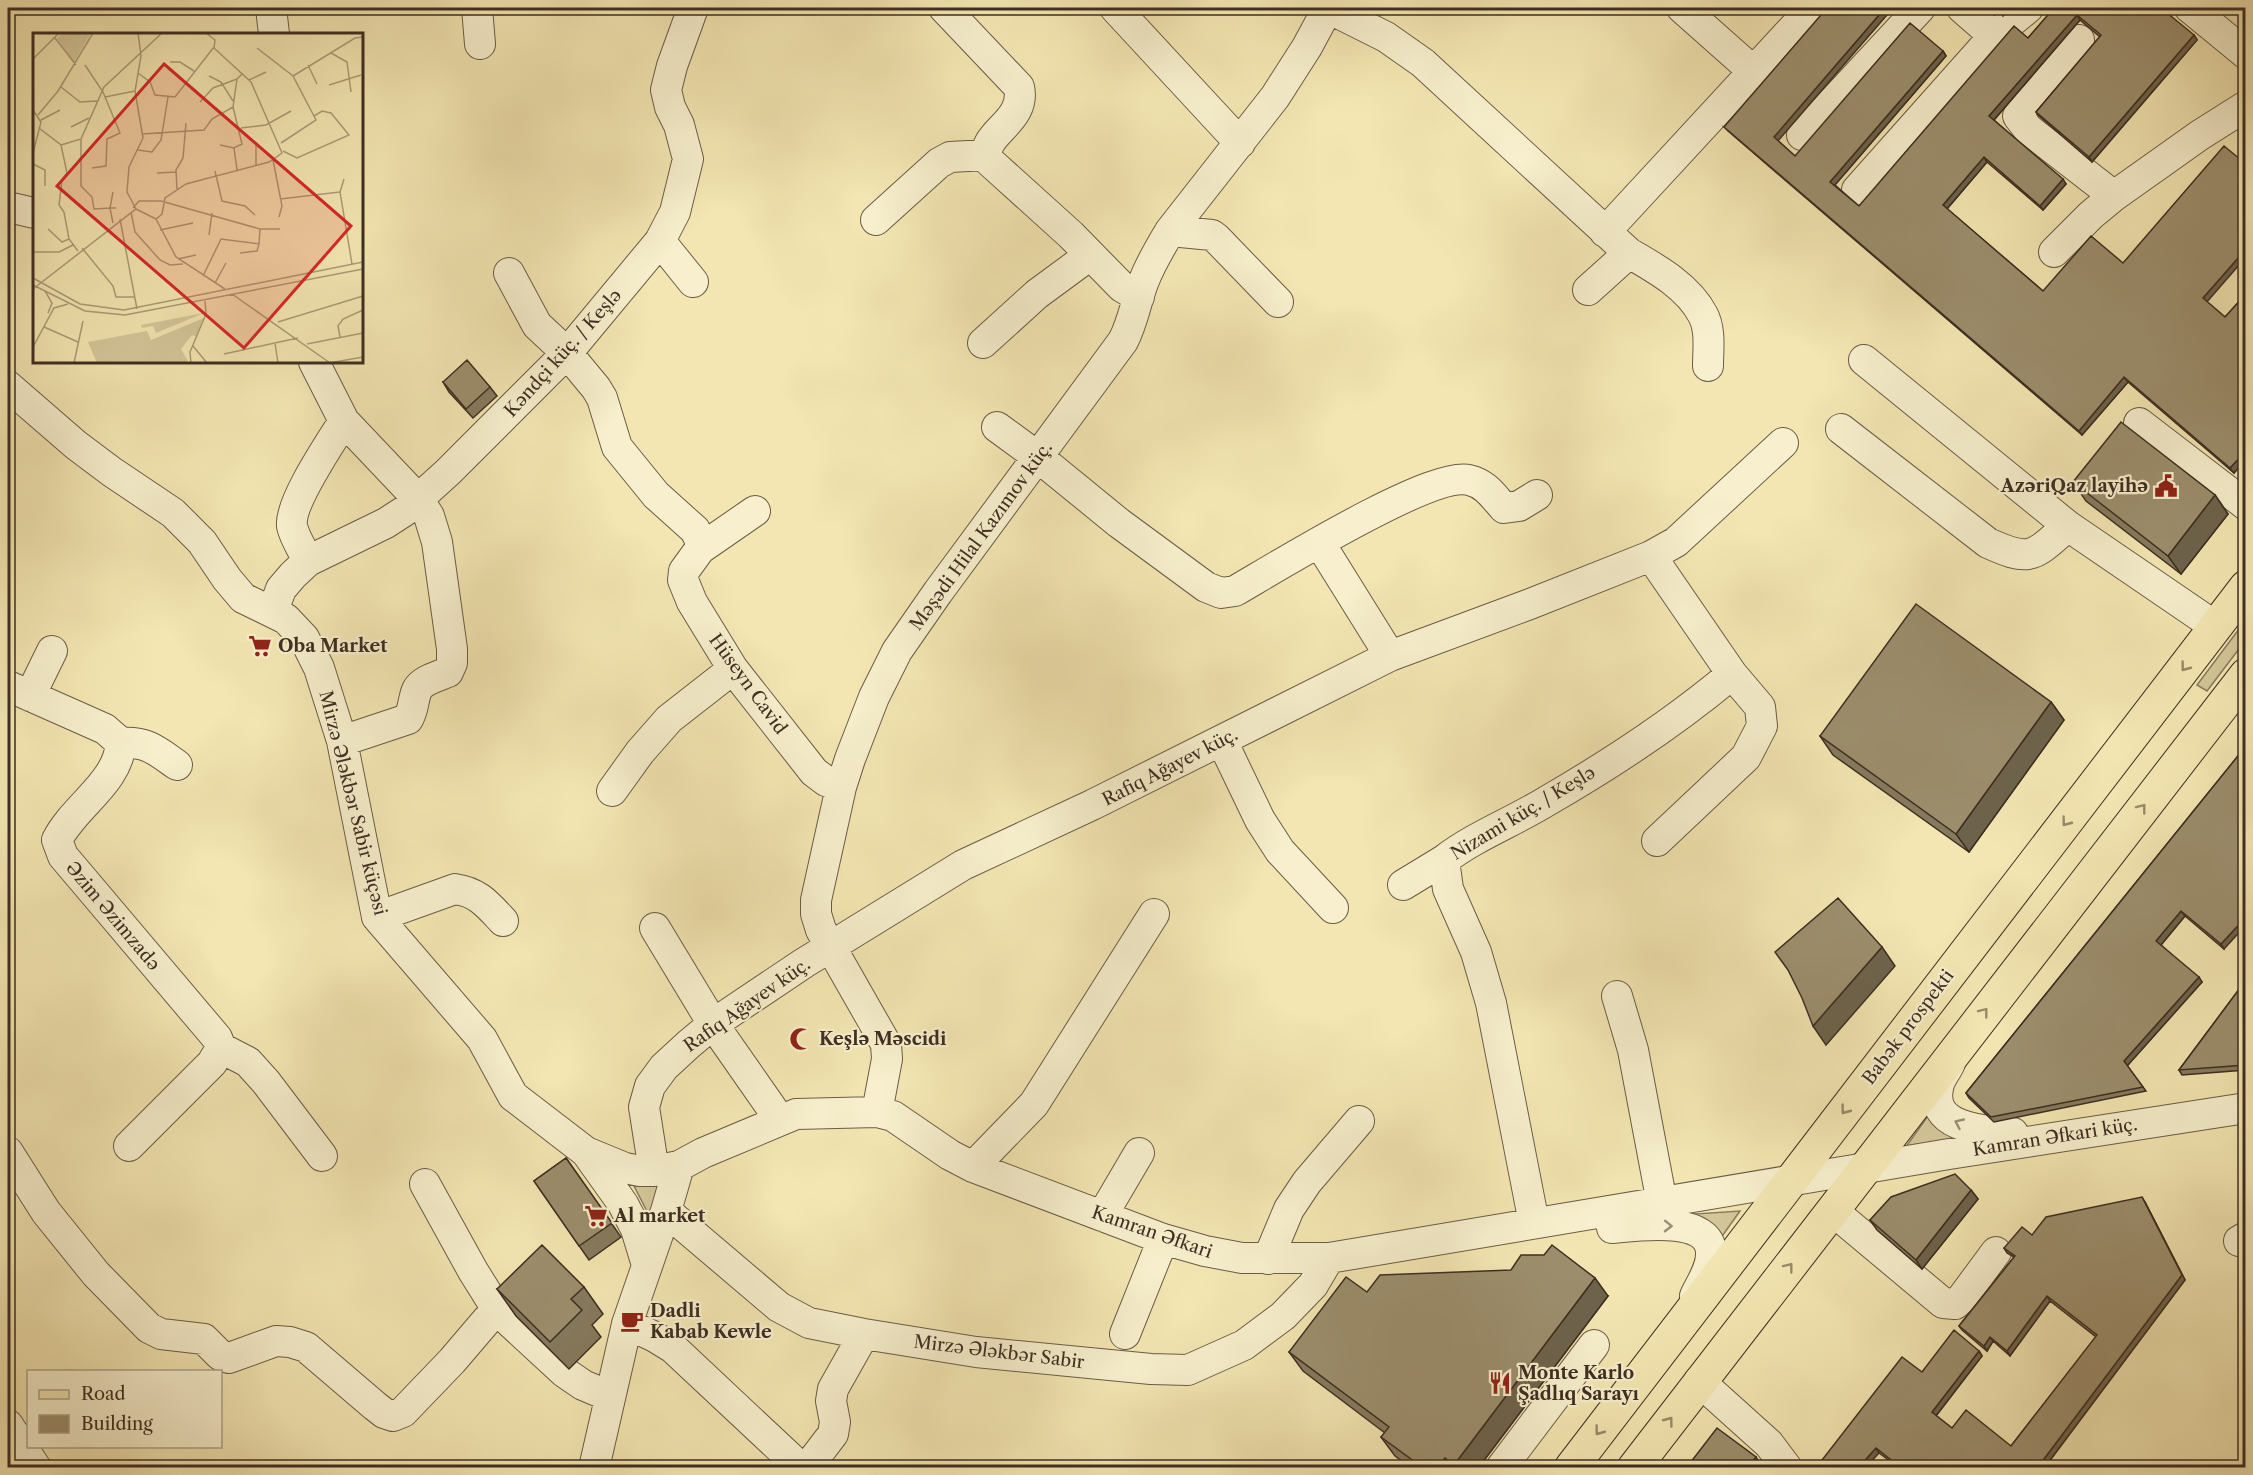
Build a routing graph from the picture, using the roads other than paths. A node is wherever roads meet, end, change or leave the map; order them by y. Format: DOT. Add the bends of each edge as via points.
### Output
graph roads {
  1 [pos="271,8"];
  2 [pos="477,8"];
  3 [pos="693,8"];
  4 [pos="944,8"];
  5 [pos="1115,8"];
  6 [pos="1328,8"];
  7 [pos="1682,8"];
  8 [pos="1812,8"];
  9 [pos="1920,8"];
  10 [pos="1962,8"];
  11 [pos="2028,8"];
  12 [pos="2190,8"];
  13 [pos="274,33"];
  14 [pos="1994,36"];
  15 [pos="2079,40"];
  16 [pos="480,44"];
  17 [pos="2246,54"];
  18 [pos="1753,71"];
  19 [pos="2246,106"];
  20 [pos="1802,135"];
  21 [pos="1239,143"];
  22 [pos="986,155"];
  23 [pos="1857,190"];
  24 [pos="2114,196"];
  25 [pos="8,207"];
  26 [pos="33,213"];
  27 [pos="876,220"];
  28 [pos="1170,231"];
  29 [pos="1605,232"];
  30 [pos="660,241"];
  31 [pos="2054,252"];
  32 [pos="1629,253"];
  33 [pos="1090,255"];
  34 [pos="509,273"];
  35 [pos="693,282"];
  36 [pos="1588,290"];
  37 [pos="1139,297"];
  38 [pos="1278,302"];
  39 [pos="983,343"];
  40 [pos="567,353"];
  41 [pos="1864,360"];
  42 [pos="315,363"];
  43 [pos="1708,366"];
  44 [pos="8,386"];
  45 [pos="344,421"];
  46 [pos="2139,423"];
  47 [pos="997,427"];
  48 [pos="1841,429"];
  49 [pos="1783,443"];
  50 [pos="1038,458"];
  51 [pos="1537,495"];
  52 [pos="418,499"];
  53 [pos="2246,505"];
  54 [pos="755,511"];
  55 [pos="2068,526"];
  56 [pos="1319,542"];
  57 [pos="700,549"];
  58 [pos="1651,556"];
  59 [pos="309,561"];
  60 [pos="2246,587"];
  61 [pos="273,611"];
  62 [pos="2216,627"];
  63 [pos="52,651"];
  64 [pos="1390,656"];
  65 [pos="733,669"];
  66 [pos="1732,675"];
  67 [pos="2246,675"];
  68 [pos="19,691"];
  69 [pos="342,741"];
  70 [pos="1222,741"];
  71 [pos="121,743"];
  72 [pos="177,765"];
  73 [pos="841,787"];
  74 [pos="612,791"];
  75 [pos="1657,841"];
  76 [pos="1444,860"];
  77 [pos="1403,885"];
  78 [pos="1333,908"];
  79 [pos="1154,914"];
  80 [pos="377,917"];
  81 [pos="503,921"];
  82 [pos="655,928"];
  83 [pos="830,947"];
  84 [pos="1617,996"];
  85 [pos="713,1024"];
  86 [pos="1962,1040"];
  87 [pos="221,1048"];
  88 [pos="2246,1108"];
  89 [pos="877,1112"];
  90 [pos="780,1119"];
  91 [pos="1359,1121"];
  92 [pos="2058,1137"];
  93 [pos="129,1146"];
  94 [pos="8,1152"];
  95 [pos="586,1152"];
  96 [pos="1139,1153"];
  97 [pos="322,1156"];
  98 [pos="973,1167"];
  99 [pos="666,1168"];
  100 [pos="1865,1168"];
  101 [pos="1791,1181"];
  102 [pos="425,1184"];
  103 [pos="1662,1203"];
  104 [pos="666,1211"];
  105 [pos="1833,1211"];
  106 [pos="1102,1216"];
  107 [pos="1569,1217"];
  108 [pos="1534,1223"];
  109 [pos="1163,1239"];
  110 [pos="1996,1252"];
  111 [pos="1329,1258"];
  112 [pos="1268,1259"];
  113 [pos="647,1265"];
  114 [pos="533,1274"];
  115 [pos="498,1311"];
  116 [pos="627,1324"];
  117 [pos="1677,1329"];
  118 [pos="864,1334"];
  119 [pos="1125,1334"];
  120 [pos="1594,1345"];
  121 [pos="1699,1381"];
  122 [pos="609,1396"];
  123 [pos="8,1425"];
  124 [pos="36,1467"];
  125 [pos="594,1467"];
  126 [pos="801,1467"];
  127 [pos="807,1467"];
  128 [pos="1501,1467"];
  129 [pos="1571,1467"];
  130 [pos="1634,1467"];
  131 [pos="1787,1467"];
  1 -- 13 [label="street"];
  2 -- 16 [label="street"];
  3 -- 30 [label="street, Kəndçi küç. / Keşlə" via="666,90 688,159 675,212"];
  4 -- 22 [label="street" via="1019,87 1017,111 989,143"];
  5 -- 21 [label="street"];
  6 -- 21 [label="street, Məşədi Hilal Kazımov küç." via="1275,97"];
  6 -- 29 [label="street" via="1386,37 1423,63"];
  7 -- 18 [label="street"];
  8 -- 18 [label="street"];
  9 -- 20 [label="street"];
  10 -- 14 [label="street"];
  11 -- 14 [label="street"];
  12 -- 17 [label="street"];
  14 -- 23 [label="street"];
  15 -- 24 [label="street" via="2018,116 2028,129"];
  18 -- 29 [label="street"];
  19 -- 24 [label="street"];
  21 -- 28 [label="street, Məşədi Hilal Kazımov küç."];
  22 -- 27 [label="street" via="950,157 939,163"];
  22 -- 33 [label="street" via="991,164"];
  24 -- 31 [label="street"];
  25 -- 26 [label="street"];
  28 -- 37 [label="street, Məşədi Hilal Kazımov küç."];
  28 -- 38 [label="street" via="1212,235"];
  29 -- 32 [label="street"];
  30 -- 35 [label="street"];
  30 -- 40 [label="street, Kəndçi küç. / Keşlə"];
  32 -- 36 [label="street"];
  32 -- 43 [label="street" via="1665,274 1703,315 1708,334"];
  33 -- 37 [label="street" via="1122,287"];
  33 -- 39 [label="street" via="1037,294"];
  34 -- 40 [label="street" via="537,326"];
  37 -- 50 [label="street, Məşədi Hilal Kazımov küç." via="1123,341"];
  40 -- 52 [label="street, Kəndçi küç. / Keşlə"];
  40 -- 57 [label="street" via="602,398 617,447 656,495 695,530"];
  41 -- 55 [label="street"];
  42 -- 45 [label="street"];
  44 -- 61 [label="street, Mirzə Ələkbər Sabir küçəsi" via="76,445 173,513 202,542 234,588 254,605"];
  45 -- 52 [label="street"];
  45 -- 59 [label="street" via="292,515 292,528"];
  46 -- 53 [label="street"];
  47 -- 50 [label="street"];
  48 -- 55 [label="street" via="1988,543 2013,555 2036,554"];
  49 -- 58 [label="street, Rafiq Ağayev küç." via="1676,542"];
  50 -- 56 [label="street" via="1119,523 1221,593 1235,591"];
  50 -- 73 [label="street, Məşədi Hilal Kazımov küç." via="897,651 874,697"];
  51 -- 56 [label="street" via="1519,506 1504,508 1488,488 1468,479 1452,482 1413,493"];
  52 -- 59 [label="street, Kəndçi küç. / Keşlə" via="386,523"];
  52 -- 69 [label="street" via="429,516 437,542 452,663 448,672 417,689 408,719"];
  54 -- 57 [label="street"];
  55 -- 62 [label="street"];
  56 -- 64 [label="street"];
  57 -- 65 [label="street, Hüseyn Cavid" via="684,571 683,580"];
  58 -- 64 [label="street, Rafiq Ağayev küç."];
  58 -- 66 [label="street"];
  59 -- 61 [label="street, Kəndçi küç. / Keşlə" via="292,575"];
  60 -- 62 [label="main road, Babək prospekti"];
  61 -- 69 [label="street, Mirzə Ələkbər Sabir küçəsi" via="286,619 311,650"];
  62 -- 101 [label="main road, Babək prospekti, one-way"];
  63 -- 68 [label="street"];
  64 -- 70 [label="street, Rafiq Ağayev küç."];
  65 -- 73 [label="street, Hüseyn Cavid" via="814,772"];
  65 -- 74 [label="street" via="669,719"];
  66 -- 75 [label="street" via="1760,707 1762,726 1746,757"];
  66 -- 76 [label="street, Nizami küç. / Keşlə" via="1640,742 1547,802"];
  86 -- 67 [label="main road, one-way"];
  68 -- 71 [label="street" via="105,729"];
  69 -- 80 [label="street, Mirzə Ələkbər Sabir küçəsi"];
  70 -- 78 [label="street" via="1260,820 1280,851"];
  70 -- 83 [label="street, Rafiq Ağayev küç." via="963,865"];
  71 -- 72 [label="street" via="149,746"];
  71 -- 87 [label="street, Əzim Əzimzadə" via="118,762 57,840 63,856 217,1038"];
  73 -- 83 [label="street, Məşədi Hilal Kazımov küç." via="816,900 816,914"];
  76 -- 77 [label="street"];
  76 -- 108 [label="street, Nizami küç. / Keşlə" via="1448,889 1476,952 1491,1003"];
  79 -- 98 [label="street" via="1034,1104"];
  80 -- 81 [label="street" via="455,889 482,899"];
  80 -- 95 [label="street, Mirzə Ələkbər Sabir küçəsi" via="482,1039 513,1096"];
  82 -- 85 [label="street"];
  83 -- 85 [label="street, Rafiq Ağayev küç."];
  83 -- 89 [label="street, Məşədi Hilal Kazımov küç." via="886,1044"];
  84 -- 103 [label="street" via="1633,1050"];
  85 -- 90 [label="street"];
  85 -- 99 [label="street, Rafiq Ağayev küç." via="664,1067 650,1086 644,1107"];
  92 -- 86 [label="street, one-way" via="1979,1131 1943,1114 1939,1084"];
  86 -- 100 [label="main road"];
  87 -- 93 [label="street" via="212,1063"];
  87 -- 97 [label="street" via="248,1062"];
  88 -- 92 [label="street, Kamran Əfkari küç."];
  89 -- 90 [label="street" via="796,1114"];
  89 -- 98 [label="street, Kamran Əfkari" via="892,1116"];
  90 -- 99 [label="street"];
  91 -- 112 [label="street" via="1306,1182 1289,1209"];
  92 -- 100 [label="street, Kamran Əfkari küç."];
  94 -- 115 [label="street" via="46,1212 96,1274 149,1328 161,1334 204,1339 220,1355 229,1358 276,1341 306,1347 375,1406 393,1416 403,1412"];
  95 -- 99 [label="street, Mirzə Ələkbər Sabir küçəsi" via="640,1171"];
  95 -- 113 [label="street" via="623,1204"];
  96 -- 106 [label="street"];
  98 -- 106 [label="street, Kamran Əfkari"];
  99 -- 104 [label="street"];
  100 -- 101 [label="street, Kamran Əfkari küç."];
  100 -- 105 [label="main road"];
  101 -- 103 [label="street, Kamran Əfkari"];
  101 -- 117 [label="main road, Babək prospekti"];
  102 -- 115 [label="street"];
  103 -- 107 [label="street, Kamran Əfkari"];
  104 -- 113 [label="street"];
  104 -- 118 [label="street, Mirzə Ələkbər Sabir" via="779,1307 809,1323"];
  105 -- 110 [label="street" via="1943,1303 1955,1304 1962,1298"];
  121 -- 105 [label="main road, one-way"];
  106 -- 109 [label="street, Kamran Əfkari"];
  107 -- 108 [label="street, Kamran Əfkari"];
  107 -- 117 [label="street, one-way" via="1593,1227 1680,1226 1702,1235 1709,1244 1710,1263"];
  108 -- 111 [label="street, Kamran Əfkari"];
  109 -- 112 [label="street, Kamran Əfkari" via="1222,1256"];
  109 -- 119 [label="street"];
  111 -- 112 [label="street, Kamran Əfkari"];
  111 -- 118 [label="street, Mirzə Ələkbər Sabir" via="1313,1285 1283,1316 1244,1345 1188,1370 976,1352"];
  113 -- 116 [label="street"];
  114 -- 115 [label="street"];
  115 -- 122 [label="street" via="564,1372"];
  116 -- 122 [label="street"];
  116 -- 126 [label="street" via="673,1348"];
  117 -- 129 [label="main road, Babək prospekti, one-way"];
  118 -- 127 [label="street" via="833,1389 833,1434"];
  120 -- 128 [label="street"];
  130 -- 121 [label="main road, one-way"];
  121 -- 131 [label="street" via="1769,1444"];
  122 -- 125 [label="street"];
  123 -- 124 [label="street"];
}
